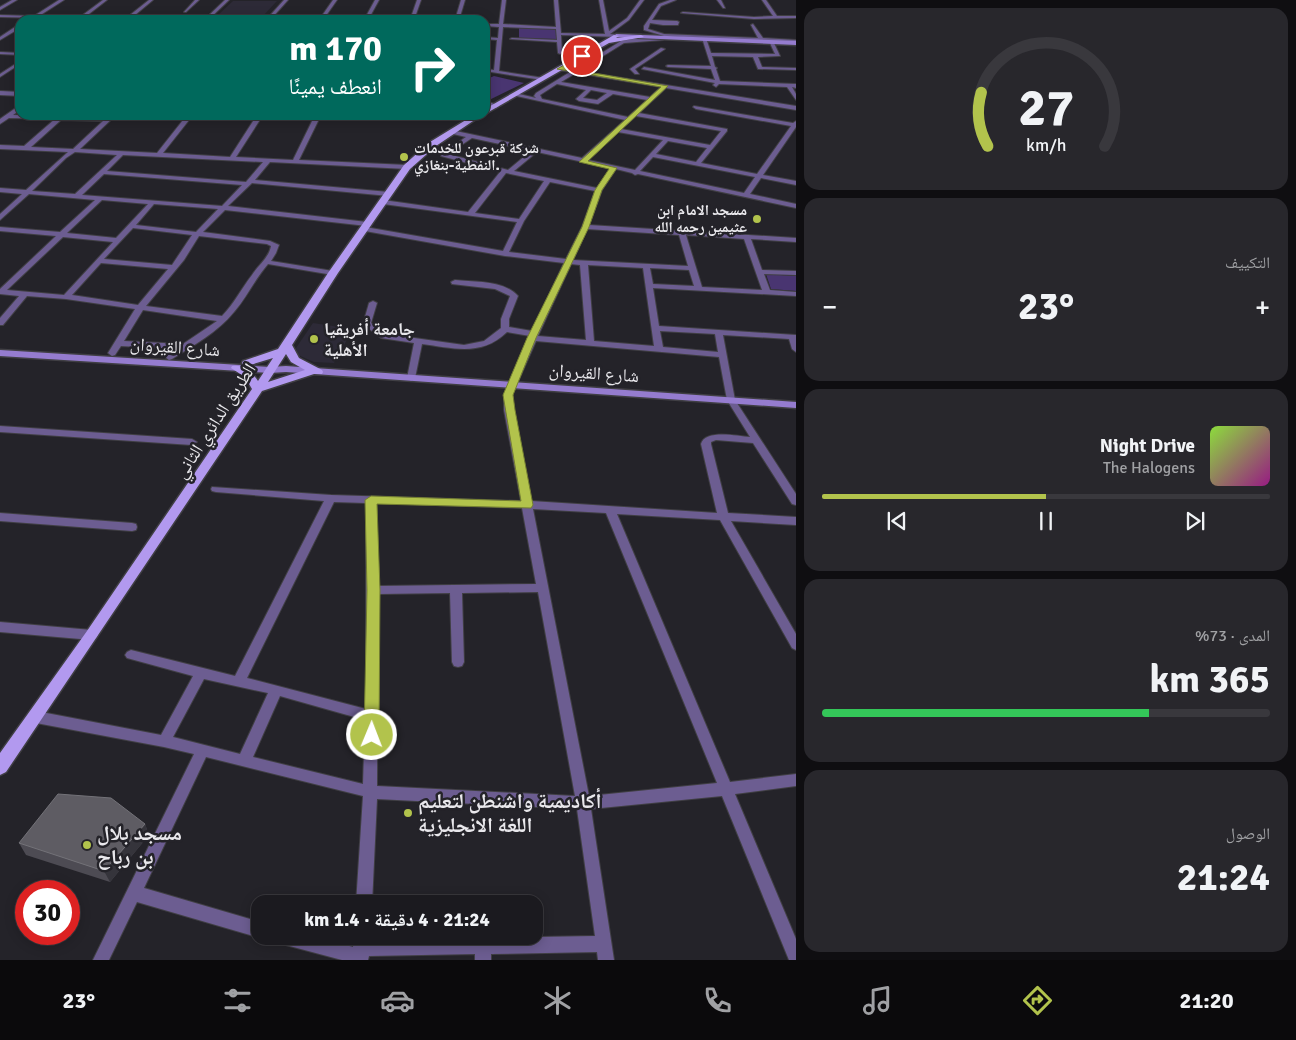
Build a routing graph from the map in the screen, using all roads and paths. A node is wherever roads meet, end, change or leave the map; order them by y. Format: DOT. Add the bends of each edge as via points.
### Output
graph roads {
  1 [pos="15,0"];
  2 [pos="62,0"];
  3 [pos="105,0"];
  4 [pos="151,0"];
  5 [pos="197,0"];
  6 [pos="227,0"];
  7 [pos="286,0"];
  8 [pos="335,0"];
  9 [pos="377,0"];
  10 [pos="419,0"];
  11 [pos="463,0"];
  12 [pos="504,0"];
  13 [pos="556,0"];
  14 [pos="601,0"];
  15 [pos="642,0"];
  16 [pos="674,0"];
  17 [pos="720,0"];
  18 [pos="764,0"];
  19 [pos="724,7"];
  20 [pos="0,9"];
  21 [pos="185,11"];
  22 [pos="708,14"];
  23 [pos="37,15"];
  24 [pos="84,15"];
  25 [pos="132,15"];
  26 [pos="211,15"];
  27 [pos="272,15"];
  28 [pos="324,15"];
  29 [pos="369,15"];
  30 [pos="414,15"];
  31 [pos="458,15"];
  32 [pos="0,16"];
  33 [pos="775,16"];
  34 [pos="15,17"];
  35 [pos="796,17"];
  36 [pos="649,21"];
  37 [pos="655,22"];
  38 [pos="490,25"];
  39 [pos="753,25"];
  40 [pos="501,26"];
  41 [pos="559,28"];
  42 [pos="15,29"];
  43 [pos="688,31"];
  44 [pos="493,32"];
  45 [pos="500,32"];
  46 [pos="560,34"];
  47 [pos="610,36"];
  48 [pos="641,37"];
  49 [pos="490,38"];
  50 [pos="0,39"];
  51 [pos="500,39"];
  52 [pos="512,39"];
  53 [pos="661,39"];
  54 [pos="716,39"];
  55 [pos="704,40"];
  56 [pos="762,40"];
  57 [pos="560,41"];
  58 [pos="771,42"];
  59 [pos="796,42"];
  60 [pos="0,48"];
  61 [pos="15,49"];
  62 [pos="663,49"];
  63 [pos="0,53"];
  64 [pos="560,53"];
  65 [pos="15,54"];
  66 [pos="708,54"];
  67 [pos="755,56"];
  68 [pos="15,66"];
  69 [pos="644,68"];
  70 [pos="715,68"];
  71 [pos="760,68"];
  72 [pos="560,69"];
  73 [pos="796,69"];
  74 [pos="490,71"];
  75 [pos="575,71"];
  76 [pos="496,72"];
  77 [pos="637,73"];
  78 [pos="669,73"];
  79 [pos="763,74"];
  80 [pos="0,76"];
  81 [pos="543,79"];
  82 [pos="767,79"];
  83 [pos="562,80"];
  84 [pos="628,80"];
  85 [pos="718,82"];
  86 [pos="557,83"];
  87 [pos="770,85"];
  88 [pos="665,86"];
  89 [pos="789,86"];
  90 [pos="796,86"];
  91 [pos="590,89"];
  92 [pos="611,93"];
  93 [pos="0,94"];
  94 [pos="15,94"];
  95 [pos="709,94"];
  96 [pos="515,95"];
  97 [pos="796,98"];
  98 [pos="650,99"];
  99 [pos="541,100"];
  100 [pos="490,105"];
  101 [pos="496,106"];
  102 [pos="696,107"];
  103 [pos="796,108"];
  104 [pos="490,109"];
  105 [pos="15,111"];
  106 [pos="691,112"];
  107 [pos="635,114"];
  108 [pos="9,116"];
  109 [pos="15,116"];
  110 [pos="629,119"];
  111 [pos="58,120"];
  112 [pos="107,120"];
  113 [pos="186,120"];
  114 [pos="257,120"];
  115 [pos="316,120"];
  116 [pos="471,120"];
  117 [pos="0,122"];
  118 [pos="731,122"];
  119 [pos="796,124"];
  120 [pos="618,130"];
  121 [pos="451,132"];
  122 [pos="471,136"];
  123 [pos="666,139"];
  124 [pos="0,147"];
  125 [pos="9,147"];
  126 [pos="711,147"];
  127 [pos="26,148"];
  128 [pos="73,151"];
  129 [pos="535,151"];
  130 [pos="122,153"];
  131 [pos="159,154"];
  132 [pos="0,155"];
  133 [pos="651,155"];
  134 [pos="232,157"];
  135 [pos="269,159"];
  136 [pos="296,160"];
  137 [pos="583,162"];
  138 [pos="697,164"];
  139 [pos="407,167"];
  140 [pos="614,168"];
  141 [pos="506,171"];
  142 [pos="103,172"];
  143 [pos="635,173"];
  144 [pos="758,176"];
  145 [pos="548,180"];
  146 [pos="249,182"];
  147 [pos="796,183"];
  148 [pos="0,190"];
  149 [pos="599,190"];
  150 [pos="28,192"];
  151 [pos="77,196"];
  152 [pos="744,196"];
  153 [pos="100,198"];
  154 [pos="386,198"];
  155 [pos="152,203"];
  156 [pos="796,206"];
  157 [pos="224,208"];
  158 [pos="470,214"];
  159 [pos="0,218"];
  160 [pos="521,221"];
  161 [pos="130,226"];
  162 [pos="366,226"];
  163 [pos="585,227"];
  164 [pos="0,229"];
  165 [pos="682,234"];
  166 [pos="61,235"];
  167 [pos="196,235"];
  168 [pos="747,238"];
  169 [pos="118,240"];
  170 [pos="796,240"];
  171 [pos="505,254"];
  172 [pos="99,261"];
  173 [pos="266,262"];
  174 [pos="570,262"];
  175 [pos="584,263"];
  176 [pos="646,266"];
  177 [pos="174,267"];
  178 [pos="692,268"];
  179 [pos="760,272"];
  180 [pos="333,273"];
  181 [pos="796,273"];
  182 [pos="455,282"];
  183 [pos="649,286"];
  184 [pos="699,289"];
  185 [pos="1,292"];
  186 [pos="768,292"];
  187 [pos="26,294"];
  188 [pos="796,294"];
  189 [pos="66,297"];
  190 [pos="373,303"];
  191 [pos="140,308"];
  192 [pos="223,318"];
  193 [pos="0,323"];
  194 [pos="656,328"];
  195 [pos="505,329"];
  196 [pos="719,333"];
  197 [pos="533,336"];
  198 [pos="794,337"];
  199 [pos="418,342"];
  200 [pos="118,343"];
  201 [pos="590,343"];
  202 [pos="0,345"];
  203 [pos="185,347"];
  204 [pos="283,348"];
  205 [pos="659,349"];
  206 [pos="796,349"];
  207 [pos="0,353"];
  208 [pos="112,353"];
  209 [pos="723,355"];
  210 [pos="169,357"];
  211 [pos="247,363"];
  212 [pos="236,368"];
  213 [pos="271,368"];
  214 [pos="315,372"];
  215 [pos="411,378"];
  216 [pos="512,384"];
  217 [pos="258,389"];
  218 [pos="731,400"];
  219 [pos="796,405"];
  220 [pos="0,429"];
  221 [pos="756,440"];
  222 [pos="192,442"];
  223 [pos="216,489"];
  224 [pos="331,498"];
  225 [pos="371,500"];
  226 [pos="796,502"];
  227 [pos="527,505"];
  228 [pos="610,510"];
  229 [pos="723,516"];
  230 [pos="0,517"];
  231 [pos="796,521"];
  232 [pos="132,527"];
  233 [pos="543,588"];
  234 [pos="456,589"];
  235 [pos="374,590"];
  236 [pos="0,626"];
  237 [pos="92,635"];
  238 [pos="796,645"];
  239 [pos="131,656"];
  240 [pos="458,662"];
  241 [pos="202,673"];
  242 [pos="239,681"];
  243 [pos="276,690"];
  244 [pos="372,716"];
  245 [pos="36,717"];
  246 [pos="164,741"];
  247 [pos="202,751"];
  248 [pos="244,762"];
  249 [pos="0,768"];
  250 [pos="796,780"];
  251 [pos="725,789"];
  252 [pos="371,792"];
  253 [pos="583,803"];
  254 [pos="134,893"];
  255 [pos="365,895"];
  256 [pos="251,927"];
  257 [pos="604,944"];
  258 [pos="333,945"];
  259 [pos="361,950"];
  260 [pos="483,953"];
  261 [pos="796,958"];
  262 [pos="101,960"];
  263 [pos="606,960"];
  1 -- 20 [label="street"];
  2 -- 23 [label="street"];
  3 -- 24 [label="street"];
  4 -- 25 [label="street"];
  5 -- 21 [label="street"];
  6 -- 26 [label="street"];
  7 -- 27 [label="street"];
  8 -- 28 [label="street"];
  9 -- 29 [label="street"];
  10 -- 30 [label="street"];
  11 -- 31 [label="street"];
  12 -- 40 [label="street"];
  13 -- 41 [label="street"];
  14 -- 47 [label="street"];
  15 -- 47 [label="street"];
  16 -- 36 [label="street" via="660,5"];
  17 -- 19 [label="street"];
  18 -- 33 [label="street"];
  22 -- 33 [label="street" via="754,18"];
  32 -- 34 [label="street"];
  33 -- 35 [label="street"];
  36 -- 37 [label="street"];
  36 -- 54 [label="street" via="644,28 653,34"];
  38 -- 40 [label="street"];
  39 -- 56 [label="street"];
  40 -- 41 [label="street"];
  40 -- 45 [label="street"];
  41 -- 46 [label="street"];
  42 -- 50 [label="street"];
  43 -- 54 [label="street" via="714,32"];
  44 -- 45 [label="street"];
  45 -- 51 [label="street"];
  46 -- 47 [label="street"];
  46 -- 57 [label="street"];
  47 -- 48 [label="main road"];
  47 -- 48 [label="main road"];
  47 -- 72 [label="main road"];
  48 -- 53 [label="main road"];
  49 -- 51 [label="street"];
  51 -- 76 [label="street"];
  52 -- 57 [label="street"];
  53 -- 55 [label="main road"];
  53 -- 62 [label="street"];
  53 -- 75 [label="street" via="627,40"];
  54 -- 55 [label="main road"];
  54 -- 56 [label="main road"];
  55 -- 66 [label="street"];
  56 -- 58 [label="main road"];
  56 -- 59 [label="street"];
  57 -- 64 [label="street"];
  58 -- 59 [label="main road"];
  58 -- 67 [label="street" via="778,56"];
  60 -- 61 [label="street"];
  62 -- 69 [label="street" via="664,54"];
  62 -- 77 [label="street" via="632,69"];
  63 -- 65 [label="street"];
  66 -- 67 [label="street"];
  66 -- 70 [label="street"];
  67 -- 71 [label="street"];
  68 -- 80 [label="street"];
  69 -- 77 [label="street"];
  69 -- 78 [label="street"];
  70 -- 78 [label="street" via="667,63"];
  70 -- 85 [label="street"];
  71 -- 73 [label="street"];
  71 -- 79 [label="street"];
  72 -- 75 [label="street"];
  72 -- 81 [label="main road"];
  74 -- 76 [label="street"];
  75 -- 83 [label="street"];
  75 -- 84 [label="street"];
  76 -- 81 [label="street"];
  77 -- 84 [label="street"];
  78 -- 85 [label="street"];
  81 -- 83 [label="street"];
  81 -- 96 [label="main road"];
  82 -- 87 [label="street"];
  83 -- 86 [label="street"];
  84 -- 88 [label="street"];
  85 -- 87 [label="street"];
  85 -- 95 [label="street"];
  86 -- 91 [label="street"];
  86 -- 99 [label="street" via="538,94"];
  87 -- 89 [label="street"];
  88 -- 95 [label="street"];
  88 -- 98 [label="street"];
  89 -- 90 [label="street"];
  89 -- 97 [label="street"];
  91 -- 92 [label="street"];
  91 -- 92 [label="street" via="579,99 598,102"];
  92 -- 98 [label="street"];
  93 -- 94 [label="street"];
  95 -- 102 [label="street"];
  95 -- 103 [label="street"];
  96 -- 99 [label="street"];
  96 -- 101 [label="main road"];
  98 -- 107 [label="street"];
  99 -- 110 [label="street"];
  100 -- 101 [label="street"];
  101 -- 104 [label="main road"];
  102 -- 106 [label="street"];
  102 -- 118 [label="street"];
  105 -- 108 [label="street"];
  107 -- 110 [label="street"];
  107 -- 118 [label="street"];
  108 -- 109 [label="street"];
  108 -- 117 [label="street"];
  110 -- 120 [label="street"];
  111 -- 127 [label="street"];
  112 -- 128 [label="street"];
  113 -- 131 [label="street"];
  114 -- 134 [label="street"];
  115 -- 136 [label="street"];
  116 -- 121 [label="main road, الطريق الدائري الثاني"];
  118 -- 119 [label="street"];
  118 -- 126 [label="street"];
  119 -- 144 [label="street"];
  120 -- 123 [label="street"];
  120 -- 137 [label="street"];
  121 -- 122 [label="street"];
  121 -- 139 [label="main road, الطريق الدائري الثاني"];
  122 -- 129 [label="street"];
  122 -- 141 [label="street" via="443,155"];
  123 -- 126 [label="street"];
  123 -- 133 [label="street"];
  124 -- 125 [label="street"];
  125 -- 127 [label="street"];
  125 -- 132 [label="street"];
  126 -- 138 [label="street"];
  127 -- 128 [label="street"];
  128 -- 130 [label="street"];
  128 -- 150 [label="street"];
  129 -- 137 [label="street"];
  129 -- 141 [label="street"];
  130 -- 131 [label="street"];
  130 -- 142 [label="street"];
  131 -- 134 [label="street"];
  133 -- 138 [label="street"];
  133 -- 143 [label="street"];
  134 -- 135 [label="street"];
  135 -- 136 [label="street"];
  135 -- 146 [label="street"];
  136 -- 139 [label="street"];
  137 -- 140 [label="street"];
  138 -- 144 [label="street"];
  139 -- 154 [label="main road, الطريق الدائري الثاني"];
  140 -- 143 [label="street"];
  140 -- 149 [label="street"];
  141 -- 145 [label="street"];
  141 -- 158 [label="street"];
  142 -- 146 [label="street"];
  142 -- 151 [label="street"];
  143 -- 152 [label="street"];
  144 -- 147 [label="street"];
  144 -- 152 [label="street"];
  145 -- 149 [label="street"];
  145 -- 160 [label="street"];
  146 -- 154 [label="street"];
  146 -- 157 [label="street"];
  148 -- 150 [label="street"];
  149 -- 163 [label="street"];
  150 -- 151 [label="street"];
  150 -- 159 [label="street"];
  151 -- 153 [label="street"];
  152 -- 156 [label="street"];
  153 -- 155 [label="street"];
  153 -- 166 [label="street"];
  154 -- 158 [label="street"];
  154 -- 162 [label="main road, الطريق الدائري الثاني"];
  155 -- 157 [label="street"];
  155 -- 161 [label="street"];
  157 -- 162 [label="street"];
  157 -- 167 [label="street"];
  158 -- 160 [label="street"];
  160 -- 171 [label="street"];
  161 -- 167 [label="street"];
  161 -- 169 [label="street"];
  162 -- 171 [label="street"];
  162 -- 180 [label="main road, الطريق الدائري الثاني"];
  163 -- 165 [label="street"];
  163 -- 174 [label="street"];
  164 -- 166 [label="street"];
  165 -- 168 [label="street"];
  165 -- 178 [label="street"];
  166 -- 169 [label="street"];
  166 -- 185 [label="street"];
  167 -- 173 [label="street" via="268,242 274,245 274,250"];
  167 -- 177 [label="street"];
  168 -- 170 [label="street"];
  168 -- 179 [label="street"];
  169 -- 172 [label="street"];
  171 -- 174 [label="street"];
  172 -- 177 [label="street"];
  172 -- 189 [label="street"];
  173 -- 180 [label="street"];
  173 -- 192 [label="street" via="237,304"];
  174 -- 175 [label="street"];
  174 -- 197 [label="street"];
  175 -- 176 [label="street"];
  175 -- 201 [label="street"];
  176 -- 178 [label="street"];
  176 -- 183 [label="street"];
  177 -- 191 [label="street"];
  178 -- 184 [label="street"];
  179 -- 181 [label="street"];
  179 -- 186 [label="street"];
  180 -- 204 [label="main road, الطريق الدائري الثاني"];
  182 -- 195 [label="street" via="512,293 514,296 505,318"];
  183 -- 184 [label="street"];
  183 -- 194 [label="street"];
  184 -- 186 [label="street"];
  185 -- 187 [label="street"];
  186 -- 188 [label="street"];
  187 -- 189 [label="street"];
  187 -- 193 [label="street"];
  189 -- 191 [label="street"];
  190 -- 199 [label="street" via="367,324 384,336"];
  191 -- 192 [label="street"];
  191 -- 200 [label="street"];
  192 -- 203 [label="street"];
  194 -- 196 [label="street"];
  194 -- 205 [label="street"];
  195 -- 197 [label="street"];
  195 -- 199 [label="street" via="493,341 475,347"];
  196 -- 198 [label="street"];
  196 -- 209 [label="street"];
  197 -- 201 [label="street"];
  197 -- 216 [label="street"];
  198 -- 206 [label="street"];
  199 -- 215 [label="street"];
  200 -- 203 [label="street"];
  200 -- 208 [label="street"];
  201 -- 205 [label="street"];
  202 -- 208 [label="main road"];
  203 -- 210 [label="street"];
  204 -- 211 [label="main road"];
  204 -- 213 [label="main road, الطريق الدائري الثاني"];
  204 -- 214 [label="main road"];
  205 -- 209 [label="street"];
  207 -- 212 [label="main road, شارع القيروان"];
  208 -- 210 [label="main road"];
  209 -- 218 [label="street"];
  210 -- 211 [label="main road"];
  211 -- 213 [label="main road"];
  212 -- 213 [label="main road, شارع القيروان"];
  212 -- 217 [label="main road" via="249,375"];
  213 -- 214 [label="main road, شارع القيروان"];
  213 -- 217 [label="main road, الطريق الدائري الثاني"];
  214 -- 215 [label="main road, شارع القيروان"];
  214 -- 217 [label="main road"];
  215 -- 216 [label="main road, شارع القيروان"];
  216 -- 218 [label="main road, شارع القيروان"];
  216 -- 227 [label="street" via="508,395 509,410"];
  217 -- 237 [label="main road, الطريق الدائري الثاني"];
  218 -- 219 [label="main road, شارع القيروان"];
  218 -- 221 [label="street"];
  220 -- 222 [label="street"];
  221 -- 226 [label="street"];
  221 -- 229 [label="street" via="714,437 707,440"];
  223 -- 224 [label="street"];
  224 -- 225 [label="street"];
  224 -- 242 [label="street"];
  225 -- 227 [label="street"];
  225 -- 235 [label="street"];
  227 -- 228 [label="street"];
  227 -- 233 [label="street"];
  228 -- 229 [label="street"];
  228 -- 251 [label="street"];
  229 -- 231 [label="street"];
  229 -- 238 [label="street"];
  230 -- 232 [label="street"];
  233 -- 234 [label="street"];
  233 -- 253 [label="street"];
  234 -- 235 [label="street"];
  234 -- 240 [label="street"];
  235 -- 244 [label="street"];
  236 -- 237 [label="street"];
  237 -- 245 [label="main road, الطريق الدائري الثاني"];
  239 -- 241 [label="street"];
  241 -- 242 [label="street"];
  241 -- 246 [label="street"];
  242 -- 243 [label="street"];
  243 -- 244 [label="street"];
  243 -- 248 [label="street"];
  244 -- 252 [label="street"];
  245 -- 246 [label="street"];
  245 -- 249 [label="main road, الطريق الدائري الثاني"];
  246 -- 247 [label="street"];
  247 -- 248 [label="street"];
  247 -- 254 [label="street"];
  248 -- 252 [label="street"];
  250 -- 251 [label="street"];
  251 -- 253 [label="street"];
  251 -- 261 [label="street"];
  252 -- 253 [label="street"];
  252 -- 255 [label="street"];
  253 -- 257 [label="street"];
  254 -- 256 [label="street"];
  254 -- 262 [label="street"];
  257 -- 260 [label="street"];
  257 -- 263 [label="street"];
  258 -- 259 [label="street"];
  259 -- 260 [label="street"];
}
